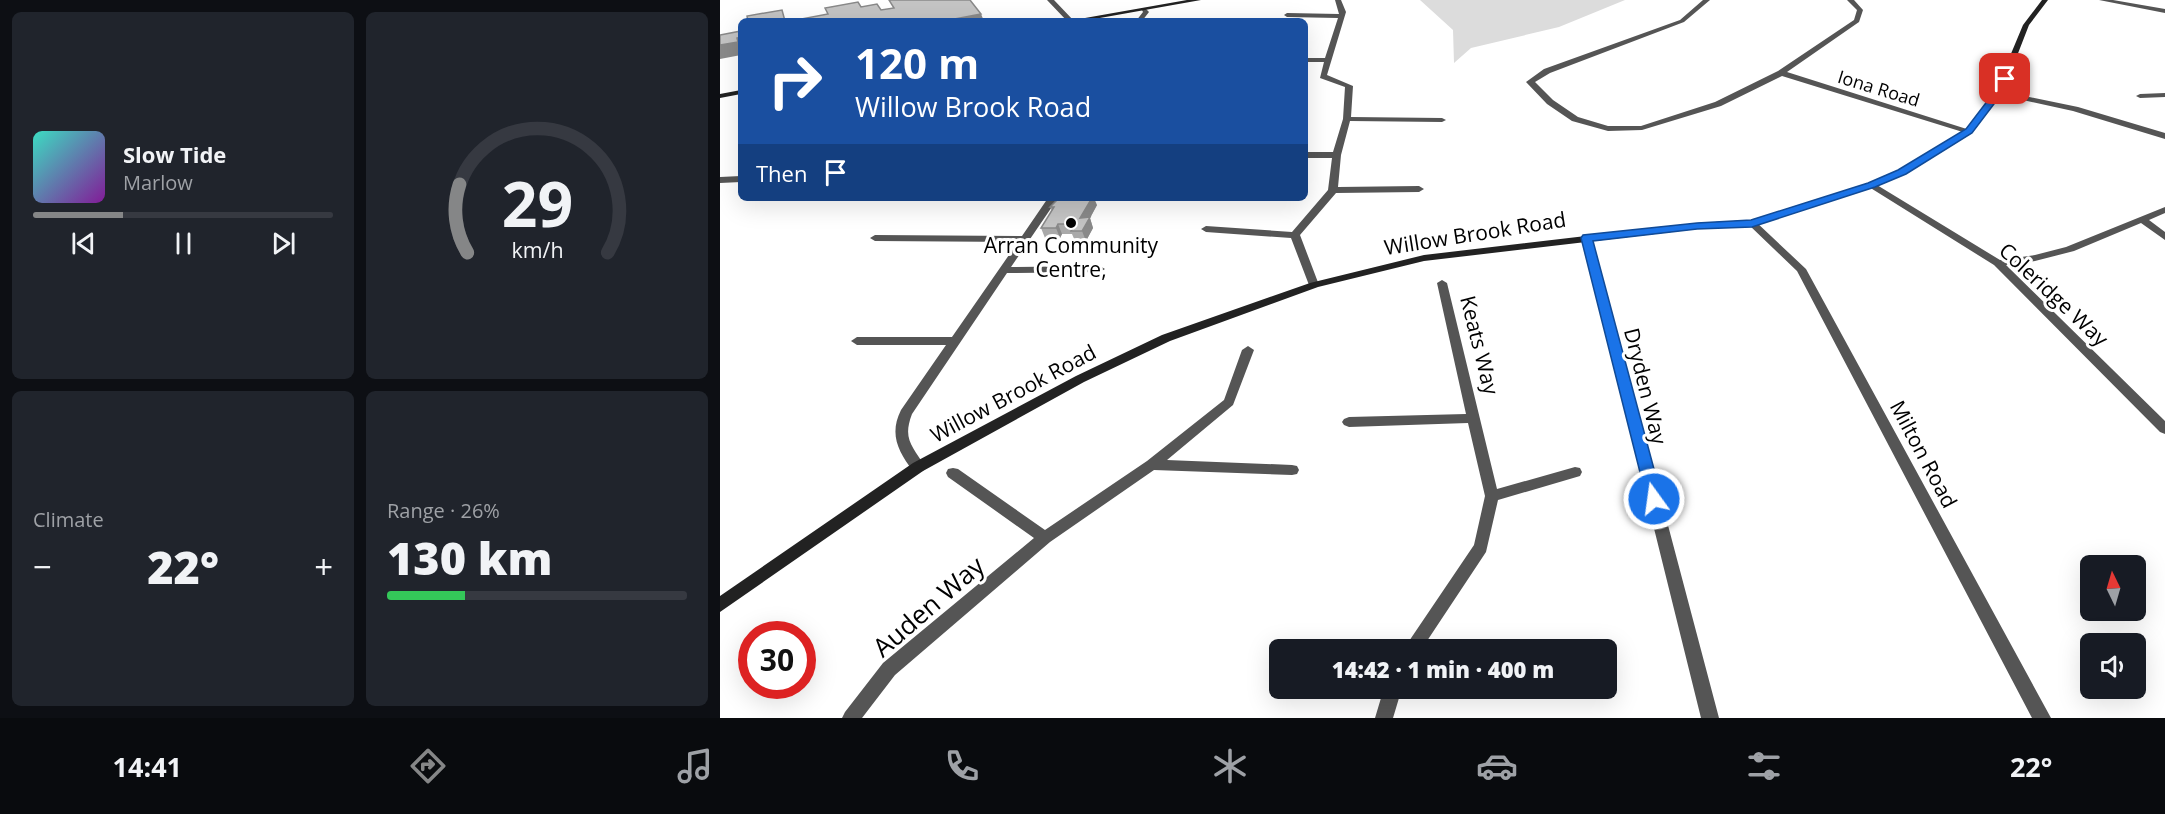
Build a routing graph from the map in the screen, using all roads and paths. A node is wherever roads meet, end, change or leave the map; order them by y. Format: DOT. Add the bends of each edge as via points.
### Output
graph roads {
  1 [pos="1050,0"];
  2 [pos="1198,0"];
  3 [pos="1338,0"];
  4 [pos="1707,0"];
  5 [pos="1850,0"];
  6 [pos="2045,0"];
  7 [pos="2102,0"];
  8 [pos="1143,9"];
  9 [pos="2165,11"];
  10 [pos="1287,15"];
  11 [pos="1342,16"];
  12 [pos="1068,18"];
  13 [pos="1089,18"];
  14 [pos="1142,18"];
  15 [pos="1308,61"];
  16 [pos="1327,64"];
  17 [pos="1781,73"];
  18 [pos="1999,92"];
  19 [pos="738,93"];
  20 [pos="2165,95"];
  21 [pos="720,96"];
  22 [pos="2140,96"];
  23 [pos="2153,96"];
  24 [pos="2165,103"];
  25 [pos="1347,119"];
  26 [pos="1442,120"];
  27 [pos="1969,131"];
  28 [pos="2165,136"];
  29 [pos="1308,155"];
  30 [pos="1337,155"];
  31 [pos="738,179"];
  32 [pos="720,180"];
  33 [pos="1872,185"];
  34 [pos="1419,189"];
  35 [pos="1333,190"];
  36 [pos="1051,201"];
  37 [pos="2165,210"];
  38 [pos="2141,219"];
  39 [pos="1752,223"];
  40 [pos="1206,229"];
  41 [pos="1295,235"];
  42 [pos="2165,237"];
  43 [pos="875,238"];
  44 [pos="1587,238"];
  45 [pos="1025,239"];
  46 [pos="1998,263"];
  47 [pos="1100,269"];
  48 [pos="1004,270"];
  49 [pos="1442,283"];
  50 [pos="1314,285"];
  51 [pos="857,341"];
  52 [pos="953,341"];
  53 [pos="1248,350"];
  54 [pos="1475,418"];
  55 [pos="1349,422"];
  56 [pos="2165,429"];
  57 [pos="1152,465"];
  58 [pos="918,467"];
  59 [pos="1292,470"];
  60 [pos="953,472"];
  61 [pos="1575,472"];
  62 [pos="1492,496"];
  63 [pos="1045,538"];
  64 [pos="720,606"];
  65 [pos="1418,639"];
  66 [pos="1390,699"];
  67 [pos="851,718"];
  68 [pos="1384,718"];
  69 [pos="1710,718"];
  70 [pos="2042,718"];
  1 -- 12 [label="street"];
  2 -- 8 [label="street"];
  3 -- 11 [label="street"];
  4 -- 17 [label="street" via="1682,21 1548,70 1530,82 1575,119 1608,129 1642,128 1718,104"];
  5 -- 17 [label="street" via="1860,10 1857,21"];
  6 -- 18 [label="street, Willow Brook Road" via="2026,25"];
  7 -- 9 [label="street"];
  8 -- 13 [label="street"];
  8 -- 14 [label="street" via="1146,12"];
  10 -- 11 [label="street"];
  11 -- 16 [label="street"];
  15 -- 16 [label="street"];
  16 -- 25 [label="street" via="1323,76 1349,86"];
  17 -- 27 [label="street, Iona Road"];
  18 -- 27 [label="street, Willow Brook Road"];
  18 -- 28 [label="street" via="2075,109"];
  19 -- 21 [label="street"];
  20 -- 23 [label="street"];
  22 -- 23 [label="street"];
  23 -- 24 [label="street"];
  25 -- 26 [label="street" via="1424,123"];
  25 -- 30 [label="street"];
  27 -- 33 [label="street, Willow Brook Road" via="1902,172"];
  29 -- 30 [label="street"];
  30 -- 35 [label="street"];
  31 -- 32 [label="street"];
  33 -- 39 [label="street, Willow Brook Road"];
  33 -- 46 [label="street, Coleridge Way"];
  34 -- 35 [label="street"];
  35 -- 41 [label="street"];
  36 -- 45 [label="street"];
  37 -- 38 [label="street"];
  38 -- 42 [label="street"];
  38 -- 46 [label="street" via="2070,249"];
  39 -- 44 [label="street, Willow Brook Road"];
  39 -- 70 [label="street, Milton Road" via="1801,269"];
  40 -- 41 [label="street"];
  41 -- 50 [label="street"];
  43 -- 45 [label="street"];
  44 -- 50 [label="street, Willow Brook Road" via="1424,258"];
  44 -- 69 [label="street, Dryden Way"];
  45 -- 48 [label="street"];
  46 -- 56 [label="street, Coleridge Way"];
  47 -- 48 [label="street"];
  48 -- 52 [label="street"];
  49 -- 54 [label="street, Keats Way"];
  50 -- 58 [label="street, Willow Brook Road" via="1166,338 1080,379"];
  51 -- 52 [label="street"];
  52 -- 58 [label="street" via="900,426 904,450"];
  53 -- 57 [label="street, Auden Way" via="1229,402"];
  54 -- 55 [label="street, Keats Way"];
  54 -- 62 [label="street, Keats Way"];
  57 -- 59 [label="street"];
  57 -- 63 [label="street, Auden Way"];
  58 -- 64 [label="street, Willow Brook Road"];
  60 -- 63 [label="street"];
  61 -- 62 [label="street"];
  62 -- 65 [label="street, Keats Way" via="1481,547"];
  63 -- 67 [label="street, Auden Way" via="889,669"];
  66 -- 68 [label="street"];
}
